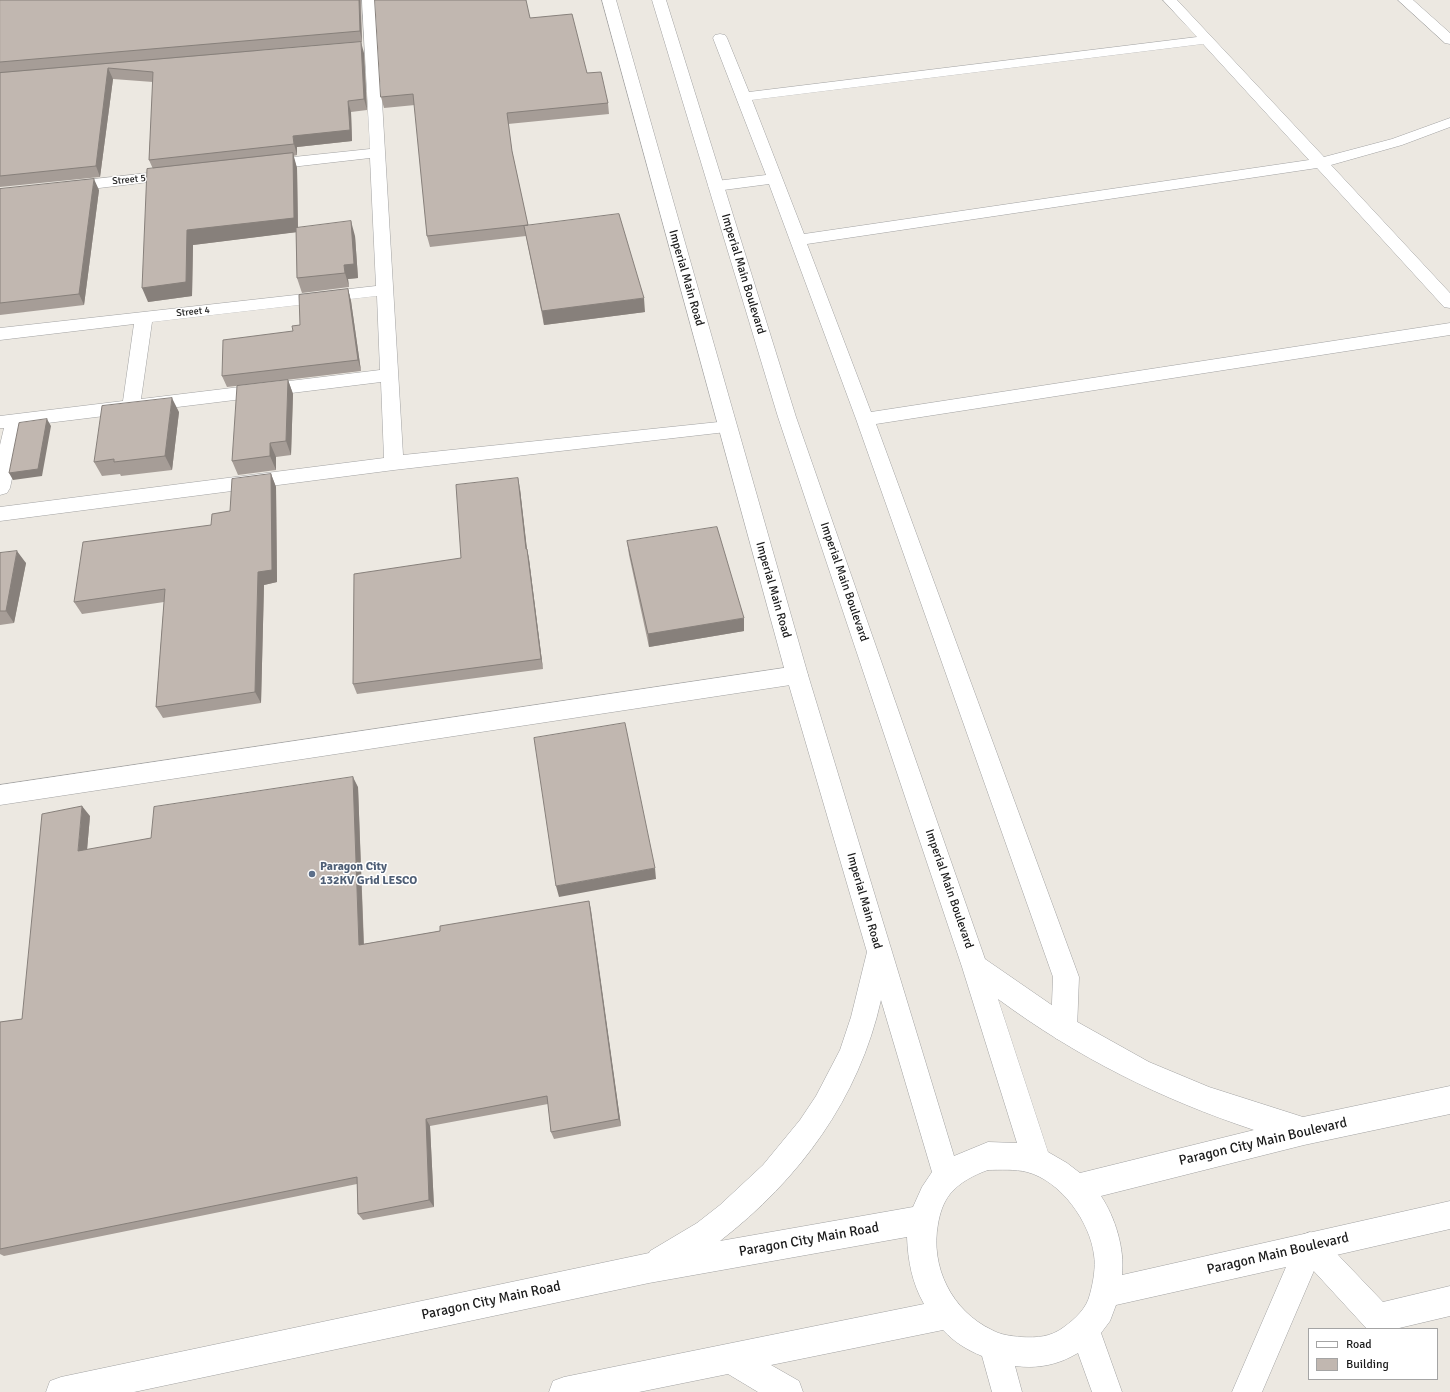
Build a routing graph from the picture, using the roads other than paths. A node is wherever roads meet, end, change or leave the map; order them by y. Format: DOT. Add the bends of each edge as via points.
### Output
graph roads {
  1 [pos="370,0"];
  2 [pos="609,0"];
  3 [pos="659,0"];
  4 [pos="1170,0"];
  5 [pos="1405,0"];
  6 [pos="720,38"];
  7 [pos="1206,40"];
  8 [pos="1450,40"];
  9 [pos="744,97"];
  10 [pos="1450,122"];
  11 [pos="377,153"];
  12 [pos="1320,164"];
  13 [pos="252,167"];
  14 [pos="189,173"];
  15 [pos="774,179"];
  16 [pos="716,186"];
  17 [pos="55,188"];
  18 [pos="798,240"];
  19 [pos="385,290"];
  20 [pos="1450,303"];
  21 [pos="144,317"];
  22 [pos="1450,329"];
  23 [pos="0,334"];
  24 [pos="390,375"];
  25 [pos="131,406"];
  26 [pos="865,419"];
  27 [pos="8,421"];
  28 [pos="728,427"];
  29 [pos="394,463"];
  30 [pos="0,488"];
  31 [pos="0,514"];
  32 [pos="797,675"];
  33 [pos="0,795"];
  34 [pos="879,954"];
  35 [pos="975,967"];
  36 [pos="1064,1030"];
  37 [pos="1450,1100"];
  38 [pos="1304,1132"];
  39 [pos="1037,1162"];
  40 [pos="947,1177"];
  41 [pos="1076,1188"];
  42 [pos="1450,1215"];
  43 [pos="923,1220"];
  44 [pos="1310,1246"];
  45 [pos="649,1268"];
  46 [pos="1106,1293"];
  47 [pos="1450,1301"];
  48 [pos="948,1314"];
  49 [pos="1085,1329"];
  50 [pos="994,1347"];
  51 [pos="731,1358"];
  52 [pos="61,1392"];
  53 [pos="564,1392"];
  54 [pos="788,1392"];
  55 [pos="1007,1392"];
  56 [pos="1107,1392"];
  57 [pos="1247,1392"];
  1 -- 11 [label="street" via="364,46"];
  2 -- 28 [label="street, Imperial Main Road"];
  3 -- 16 [label="street, Imperial Main Boulevard"];
  4 -- 7 [label="street"];
  5 -- 8 [label="street"];
  6 -- 9 [label="street"];
  7 -- 9 [label="street"];
  7 -- 12 [label="street"];
  9 -- 15 [label="street"];
  10 -- 12 [label="street" via="1397,142"];
  11 -- 13 [label="street"];
  11 -- 19 [label="street"];
  12 -- 18 [label="street"];
  12 -- 20 [label="street"];
  14 -- 17 [label="street, Street 5"];
  15 -- 16 [label="street"];
  15 -- 18 [label="street"];
  16 -- 35 [label="street, Imperial Main Boulevard" via="789,424"];
  18 -- 26 [label="street"];
  19 -- 21 [label="street, Street 4"];
  19 -- 24 [label="street"];
  21 -- 23 [label="street, Street 4"];
  21 -- 25 [label="street"];
  22 -- 26 [label="street"];
  24 -- 25 [label="street"];
  24 -- 29 [label="street"];
  25 -- 27 [label="street"];
  26 -- 36 [label="street" via="1066,978"];
  27 -- 30 [label="street"];
  28 -- 29 [label="street"];
  28 -- 32 [label="street, Imperial Main Road"];
  29 -- 31 [label="street"];
  32 -- 33 [label="street"];
  32 -- 34 [label="street, Imperial Main Road"];
  34 -- 40 [label="street, Imperial Main Road"];
  34 -- 45 [label="street" via="868,1003 852,1053 828,1103 796,1150 755,1194 707,1233"];
  35 -- 36 [label="street"];
  35 -- 39 [label="street, Imperial Main Boulevard"];
  36 -- 38 [label="street" via="1119,1061 1178,1088 1240,1112"];
  37 -- 38 [label="street, Paragon City Main Boulevard"];
  38 -- 41 [label="street, Paragon City Main Boulevard"];
  39 -- 40 [label="street" via="1013,1156 988,1156 966,1163"];
  39 -- 41 [label="street" via="1051,1168"];
  40 -- 43 [label="street" via="928,1204"];
  41 -- 46 [label="street" via="1098,1219 1109,1256"];
  42 -- 44 [label="street, Paragon Main Boulevard"];
  43 -- 45 [label="street, Paragon City Main Road"];
  43 -- 48 [label="street" via="920,1244 924,1269 933,1293"];
  44 -- 46 [label="street, Paragon Main Boulevard"];
  44 -- 47 [label="street" via="1378,1318"];
  44 -- 57 [label="street"];
  45 -- 52 [label="street, Paragon City Main Road"];
  46 -- 49 [label="street" via="1102,1306"];
  48 -- 50 [label="street" via="976,1339"];
  48 -- 51 [label="street"];
  49 -- 50 [label="street" via="1066,1344 1044,1352 1019,1353"];
  49 -- 56 [label="street"];
  50 -- 55 [label="street"];
  51 -- 53 [label="street"];
  51 -- 54 [label="street"];
}
